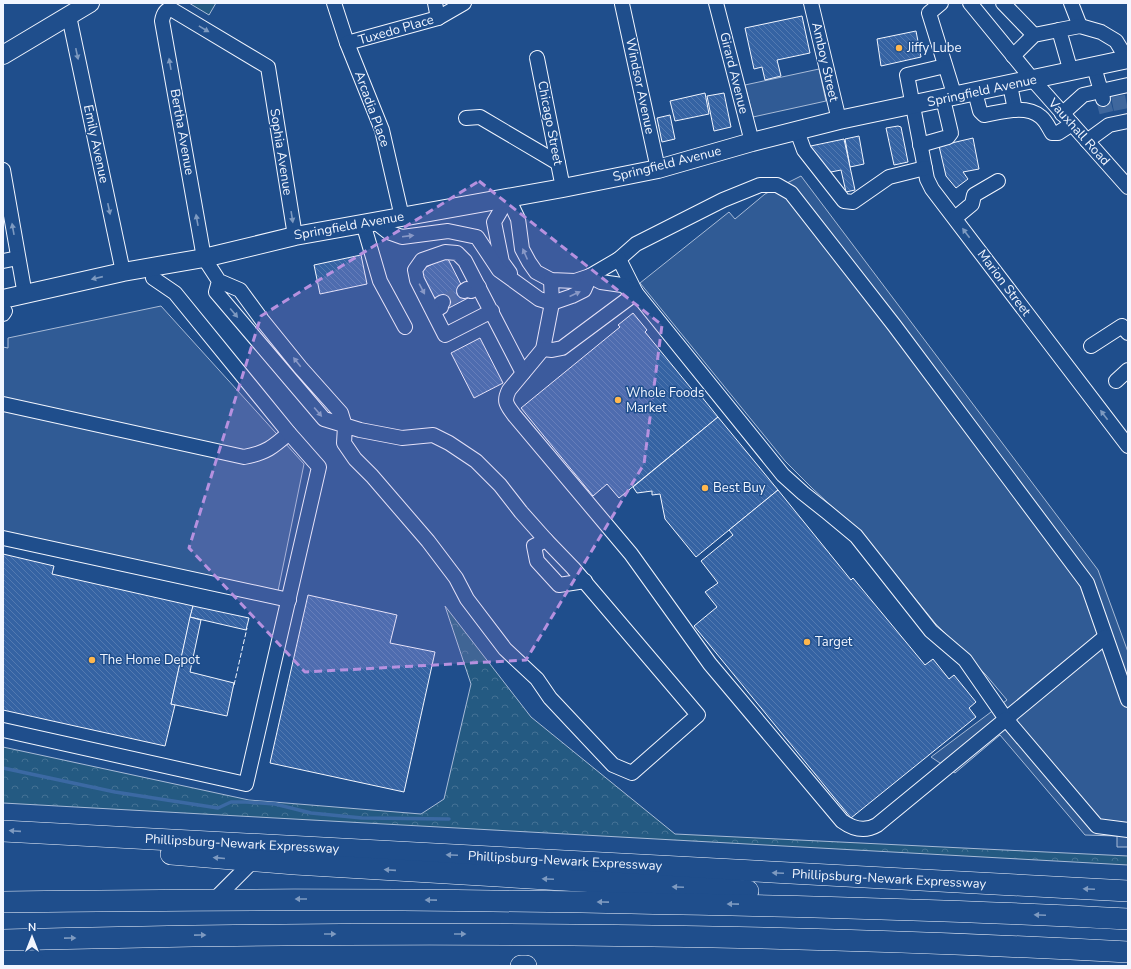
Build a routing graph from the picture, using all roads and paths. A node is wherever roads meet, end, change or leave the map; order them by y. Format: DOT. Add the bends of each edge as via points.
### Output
graph roads {
  1 [pos="90,3"];
  2 [pos="334,3"];
  3 [pos="435,3"];
  4 [pos="464,3"];
  5 [pos="716,3"];
  6 [pos="811,3"];
  7 [pos="941,3"];
  8 [pos="1003,3"];
  9 [pos="1071,3"];
  10 [pos="622,4"];
  11 [pos="974,4"];
  12 [pos="69,16"];
  13 [pos="438,18"];
  14 [pos="1080,26"];
  15 [pos="1059,30"];
  16 [pos="1034,35"];
  17 [pos="348,43"];
  18 [pos="3,55"];
  19 [pos="1013,56"];
  20 [pos="537,58"];
  21 [pos="1128,59"];
  22 [pos="945,66"];
  23 [pos="1094,67"];
  24 [pos="268,68"];
  25 [pos="1071,72"];
  26 [pos="1033,80"];
  27 [pos="1010,85"];
  28 [pos="1121,90"];
  29 [pos="975,92"];
  30 [pos="1102,95"];
  31 [pos="949,98"];
  32 [pos="1049,99"];
  33 [pos="913,105"];
  34 [pos="1015,110"];
  35 [pos="1036,114"];
  36 [pos="466,118"];
  37 [pos="1124,118"];
  38 [pos="1067,119"];
  39 [pos="839,120"];
  40 [pos="797,131"];
  41 [pos="1087,141"];
  42 [pos="752,142"];
  43 [pos="920,145"];
  44 [pos="558,163"];
  45 [pos="925,168"];
  46 [pos="658,169"];
  47 [pos="3,170"];
  48 [pos="998,181"];
  49 [pos="1128,187"];
  50 [pos="563,188"];
  51 [pos="508,198"];
  52 [pos="402,217"];
  53 [pos="954,218"];
  54 [pos="369,222"];
  55 [pos="295,236"];
  56 [pos="18,258"];
  57 [pos="204,258"];
  58 [pos="619,259"];
  59 [pos="3,261"];
  60 [pos="122,272"];
  61 [pos="590,276"];
  62 [pos="153,278"];
  63 [pos="551,280"];
  64 [pos="219,281"];
  65 [pos="519,284"];
  66 [pos="636,293"];
  67 [pos="25,295"];
  68 [pos="552,303"];
  69 [pos="4,309"];
  70 [pos="492,311"];
  71 [pos="405,327"];
  72 [pos="1128,333"];
  73 [pos="1091,346"];
  74 [pos="543,349"];
  75 [pos="1128,370"];
  76 [pos="524,373"];
  77 [pos="1116,381"];
  78 [pos="3,404"];
  79 [pos="345,426"];
  80 [pos="289,434"];
  81 [pos="1128,446"];
  82 [pos="3,538"];
  83 [pos="546,540"];
  84 [pos="585,582"];
  85 [pos="289,600"];
  86 [pos="1105,637"];
  87 [pos="1128,700"];
  88 [pos="1006,719"];
  89 [pos="3,730"];
  90 [pos="1128,830"];
  91 [pos="3,831"];
  92 [pos="42,833"];
  93 [pos="253,861"];
  94 [pos="1128,891"];
  95 [pos="214,900"];
  96 [pos="3,902"];
  97 [pos="912,910"];
  98 [pos="1128,919"];
  99 [pos="3,940"];
  100 [pos="1128,952"];
  101 [pos="520,966"];
  102 [pos="526,966"];
  1 -- 12 [label="main road"];
  2 -- 17 [label="street, Arcadia Place"];
  3 -- 13 [label="street"];
  4 -- 13 [label="street, Tuxedo Place"];
  5 -- 42 [label="street, Girard Avenue"];
  6 -- 39 [label="street, Amboy Street"];
  7 -- 22 [label="street" via="929,13"];
  8 -- 16 [label="street"];
  9 -- 14 [label="street"];
  10 -- 46 [label="street, Windsor Avenue"];
  11 -- 19 [label="street, Vauxhall Road"];
  12 -- 18 [label="main road"];
  12 -- 60 [label="street, Emily Avenue, one-way"];
  13 -- 17 [label="street, Tuxedo Place"];
  14 -- 15 [label="street"];
  14 -- 21 [label="street" via="1101,32 1116,41"];
  15 -- 16 [label="street"];
  15 -- 25 [label="street"];
  16 -- 19 [label="street"];
  17 -- 52 [label="street, Arcadia Place" via="382,130"];
  19 -- 26 [label="street, Vauxhall Road"];
  20 -- 44 [label="street, Chicago Street"];
  21 -- 23 [label="main road, Springfield Avenue"];
  22 -- 31 [label="street"];
  22 -- 33 [label="street, Marion Street" via="908,75"];
  23 -- 25 [label="main road, Springfield Avenue"];
  23 -- 30 [label="street"];
  24 -- 55 [label="street, Sophia Avenue, one-way"];
  57 -- 24 [label="street, Bertha Avenue, one-way" via="162,21 165,13 171,9"];
  25 -- 26 [label="main road, Springfield Avenue"];
  26 -- 27 [label="main road, Springfield Avenue"];
  26 -- 32 [label="street, Vauxhall Road"];
  27 -- 29 [label="main road, Springfield Avenue"];
  27 -- 34 [label="street"];
  28 -- 30 [label="street"];
  29 -- 31 [label="main road, Springfield Avenue"];
  29 -- 34 [label="street" via="980,112 984,115"];
  30 -- 38 [label="street" via="1083,95"];
  31 -- 33 [label="main road, Springfield Avenue"];
  31 -- 43 [label="street" via="951,133 948,137"];
  32 -- 35 [label="street"];
  32 -- 38 [label="street, Vauxhall Road"];
  33 -- 39 [label="main road, Springfield Avenue"];
  33 -- 43 [label="street, Marion Street"];
  34 -- 35 [label="street"];
  35 -- 38 [label="street" via="1042,118 1052,133 1058,134"];
  36 -- 44 [label="street" via="480,117"];
  37 -- 41 [label="street" via="1108,120"];
  38 -- 41 [label="street, Vauxhall Road"];
  39 -- 40 [label="main road, Springfield Avenue"];
  40 -- 42 [label="main road, Springfield Avenue"];
  40 -- 45 [label="street" via="804,150 844,201 853,202 888,177"];
  41 -- 49 [label="street, Vauxhall Road"];
  42 -- 46 [label="main road, Springfield Avenue"];
  43 -- 45 [label="street, Marion Street"];
  44 -- 50 [label="street, Chicago Street"];
  45 -- 53 [label="street, Marion Street" via="932,189"];
  46 -- 50 [label="main road, Springfield Avenue"];
  56 -- 47 [label="street, one-way"];
  48 -- 53 [label="street" via="974,195 972,204"];
  50 -- 51 [label="main road, Springfield Avenue"];
  51 -- 52 [label="main road, Springfield Avenue"];
  63 -- 51 [label="street, one-way" via="536,272 528,262 522,249 518,219"];
  51 -- 65 [label="street" via="494,222 502,262"];
  52 -- 54 [label="main road, Springfield Avenue"];
  81 -- 53 [label="street, Marion Street, one-way"];
  54 -- 55 [label="main road, Springfield Avenue"];
  54 -- 65 [label="street, one-way" via="402,238 448,231 477,237 499,270"];
  54 -- 71 [label="street" via="380,282"];
  55 -- 57 [label="main road, Springfield Avenue"];
  56 -- 59 [label="street"];
  56 -- 67 [label="street"];
  57 -- 60 [label="main road, Springfield Avenue"];
  57 -- 62 [label="main road, Springfield Avenue"];
  57 -- 64 [label="street"];
  58 -- 61 [label="street"];
  58 -- 66 [label="street"];
  58 -- 86 [label="street" via="636,244 723,200 760,185 777,185 791,193 894,325 1087,583"];
  60 -- 67 [label="main road, Springfield Avenue, one-way"];
  61 -- 63 [label="street" via="575,281"];
  61 -- 66 [label="street" via="601,282 622,285"];
  68 -- 61 [label="street, one-way" via="584,290"];
  62 -- 69 [label="main road, Springfield Avenue"];
  62 -- 80 [label="street" via="174,293"];
  63 -- 68 [label="street"];
  79 -- 64 [label="street, one-way" via="341,412 300,367 240,290"];
  64 -- 79 [label="street, one-way" via="216,292 324,419"];
  65 -- 68 [label="street" via="539,299"];
  66 -- 74 [label="street" via="562,348"];
  66 -- 88 [label="street" via="783,475 856,536 931,631 965,660"];
  67 -- 69 [label="main road, Springfield Avenue"];
  68 -- 74 [label="street"];
  70 -- 70 [label="street, one-way" via="471,291 465,261 457,253 445,252 422,260 415,270 417,280 441,307 445,335"];
  70 -- 76 [label="street"];
  72 -- 73 [label="street" via="1122,326"];
  74 -- 76 [label="street"];
  75 -- 77 [label="street"];
  76 -- 88 [label="street" via="506,396 507,404 514,415 631,554 710,664 847,825 860,829 876,825"];
  78 -- 80 [label="street" via="244,457 271,448"];
  79 -- 83 [label="street" via="402,438 433,434 449,443 476,462 500,484"];
  79 -- 84 [label="street" via="344,443 355,459 428,541 505,649 537,679 550,698 613,765 632,773 698,715"];
  80 -- 85 [label="street" via="319,467"];
  82 -- 85 [label="street"];
  83 -- 84 [label="street"];
  83 -- 84 [label="street" via="534,546 537,561 559,585"];
  85 -- 89 [label="street" via="246,784"];
  86 -- 87 [label="street"];
  86 -- 88 [label="street"];
  88 -- 90 [label="street" via="1097,826"];
  92 -- 91 [label="highway, Phillipsburg-Newark Expressway, one-way"];
  93 -- 92 [label="highway, one-way" via="148,852"];
  94 -- 92 [label="highway, Phillipsburg-Newark Expressway, one-way"];
  93 -- 95 [label="street"];
  97 -- 93 [label="highway, one-way" via="824,896"];
  95 -- 96 [label="highway"];
  97 -- 95 [label="highway, one-way" via="562,901"];
  98 -- 97 [label="highway, one-way"];
  99 -- 100 [label="highway, one-way" via="224,935 515,934 812,939"];
  101 -- 102 [label="highway"];
}
